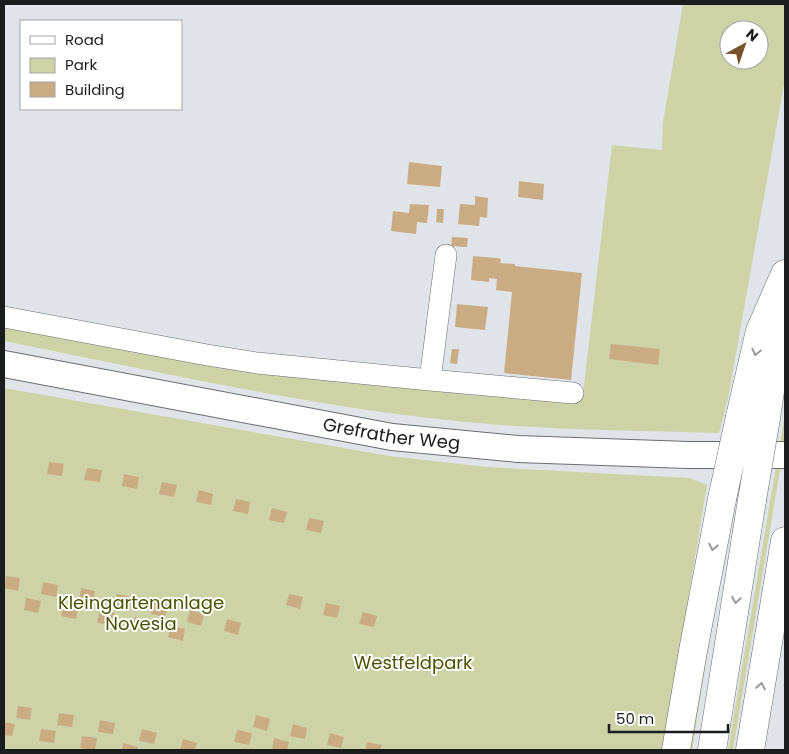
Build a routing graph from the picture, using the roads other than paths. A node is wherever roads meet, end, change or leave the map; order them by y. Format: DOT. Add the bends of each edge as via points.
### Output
graph roads {
  1 [pos="446,255"];
  2 [pos="785,274"];
  3 [pos="785,295"];
  4 [pos="4,317"];
  5 [pos="4,364"];
  6 [pos="430,380"];
  7 [pos="573,393"];
  8 [pos="753,418"];
  9 [pos="785,456"];
  10 [pos="785,540"];
  11 [pos="753,745"];
  12 [pos="676,750"];
  13 [pos="712,750"];
  1 -- 6 [label="lane"];
  2 -- 8 [label="highway, one-way" via="760,331"];
  3 -- 8 [label="highway"];
  4 -- 6 [label="lane" via="207,355"];
  5 -- 9 [label="main road, Grefrather Weg" via="392,437 518,448"];
  6 -- 7 [label="lane"];
  8 -- 12 [label="highway, one-way, bridge" via="722,499"];
  8 -- 13 [label="highway, one-way, bridge" via="752,500"];
  11 -- 10 [label="highway, one-way"];
}
